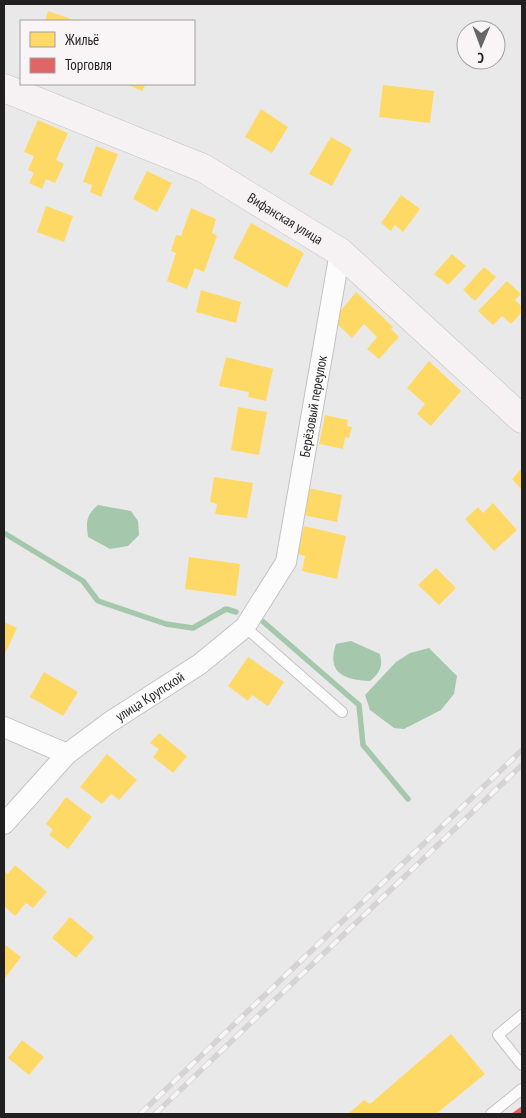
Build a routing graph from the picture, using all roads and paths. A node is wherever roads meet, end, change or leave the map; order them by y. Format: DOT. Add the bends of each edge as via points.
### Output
graph roads {
  1 [pos="4,88"];
  2 [pos="340,252"];
  3 [pos="522,420"];
  4 [pos="286,562"];
  5 [pos="245,627"];
  6 [pos="342,712"];
  7 [pos="4,727"];
  8 [pos="66,754"];
  9 [pos="4,824"];
  10 [pos="522,1015"];
  11 [pos="522,1065"];
  12 [pos="522,1089"];
  13 [pos="491,1114"];
  1 -- 2 [label="main road, Вифанская улица" via="202,168"];
  2 -- 3 [label="main road, Вифанская улица"];
  2 -- 4 [label="street, Берёзовый переулок"];
  4 -- 5 [label="street, улица Крупской"];
  5 -- 6 [label="lane"];
  5 -- 8 [label="street, улица Крупской" via="200,664"];
  7 -- 8 [label="street"];
  8 -- 9 [label="street, улица Крупской"];
  10 -- 11 [label="lane" via="498,1035"];
  12 -- 13 [label="lane"];
}
